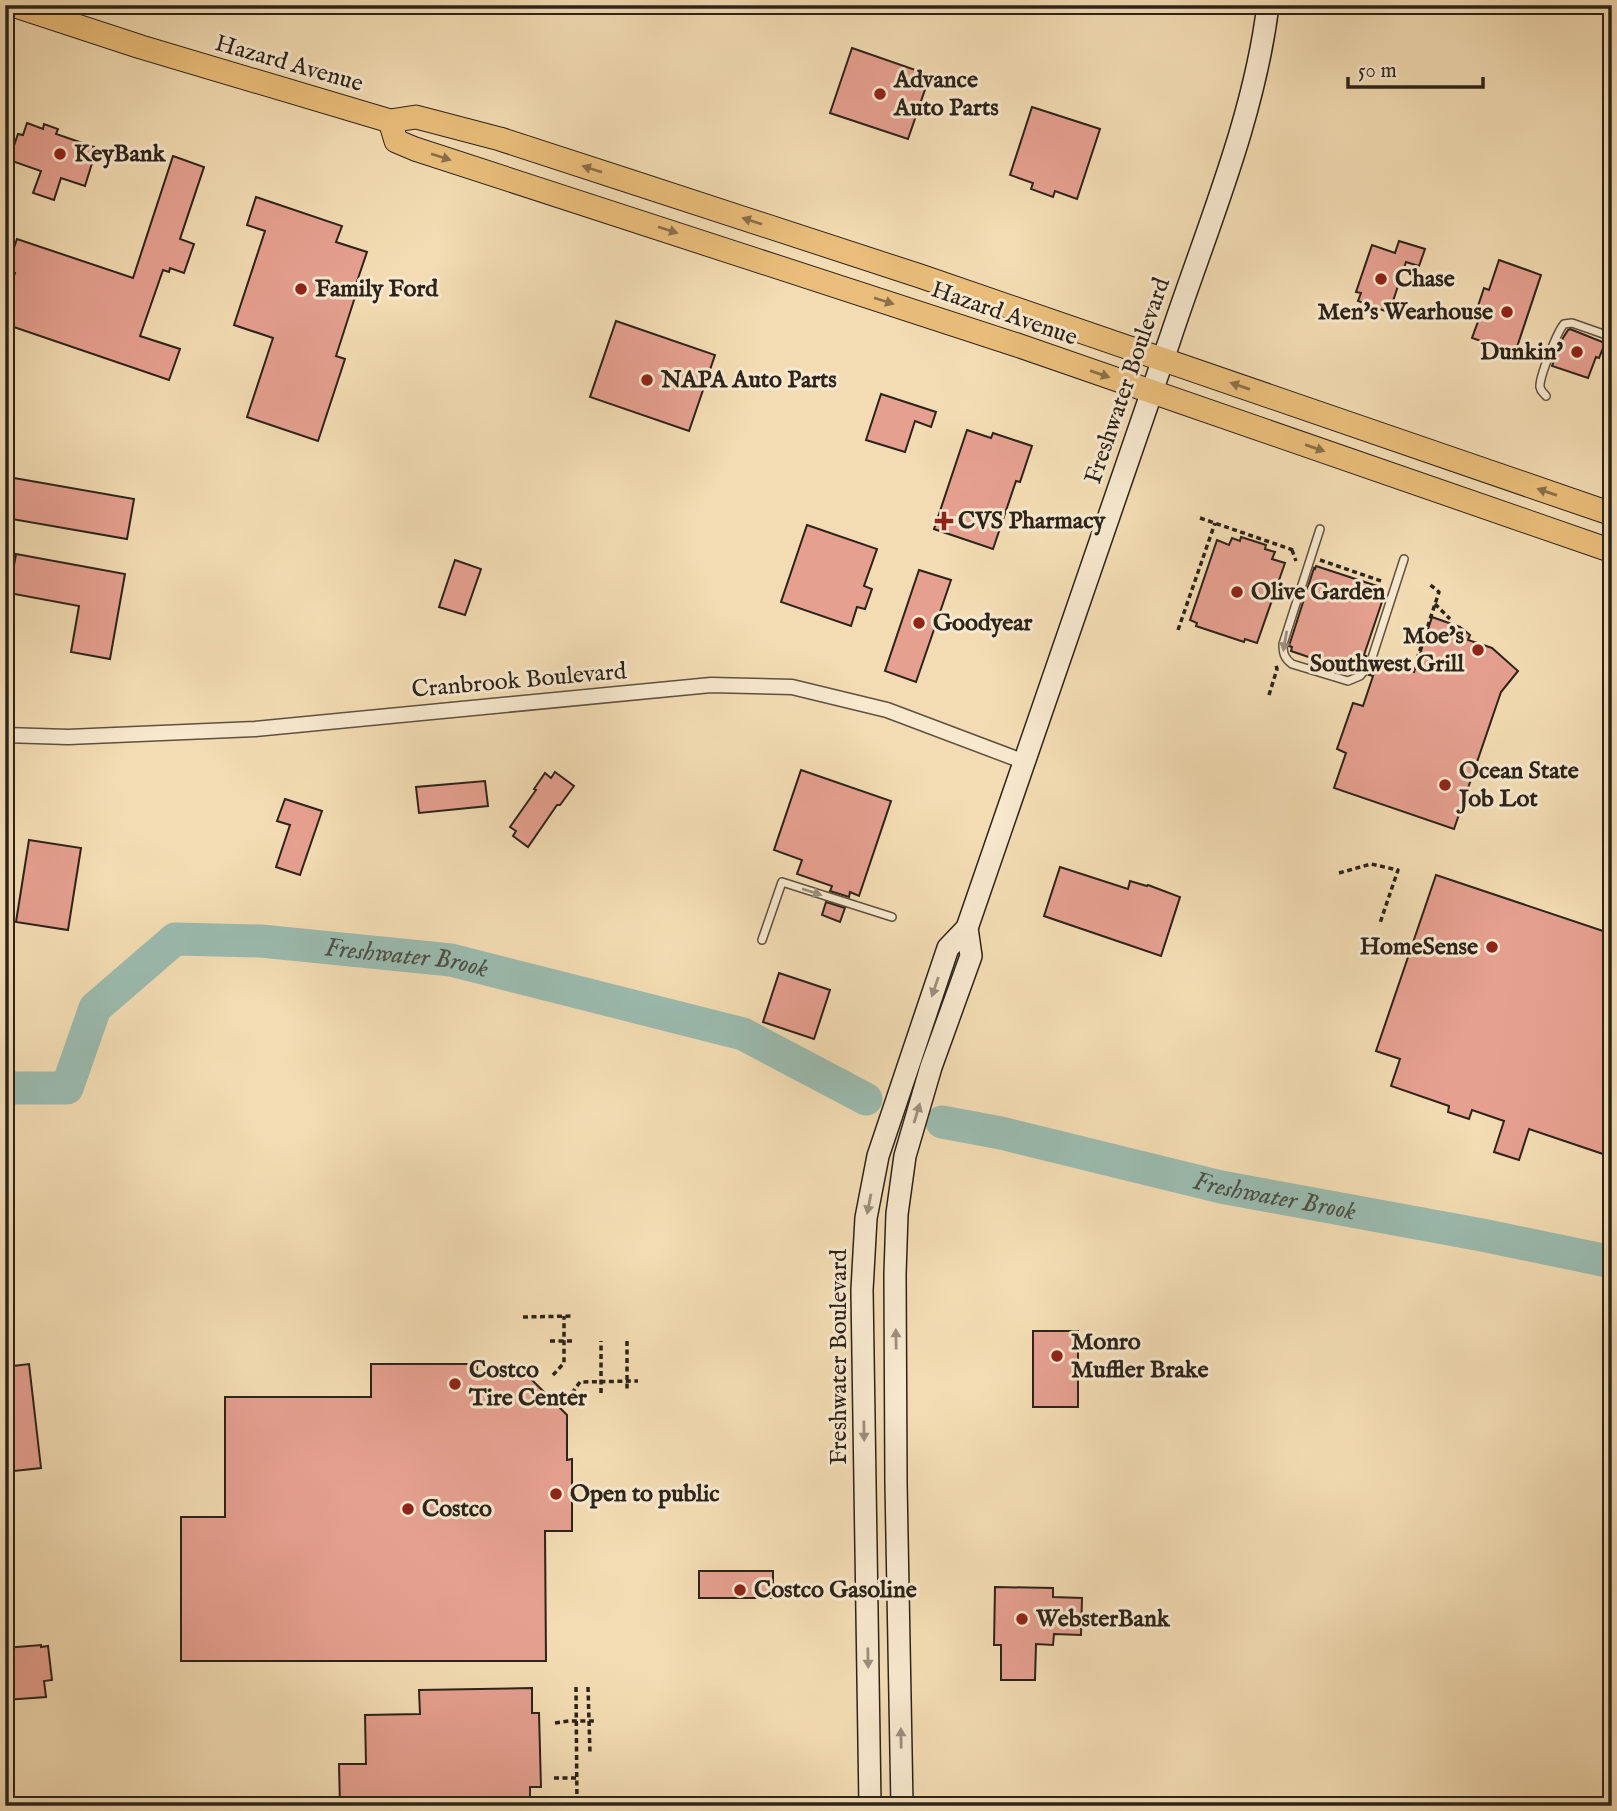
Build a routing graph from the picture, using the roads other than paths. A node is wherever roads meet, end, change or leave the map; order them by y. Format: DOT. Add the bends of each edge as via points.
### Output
graph roads {
  1 [pos="13,5"];
  2 [pos="1268,5"];
  3 [pos="390,121"];
  4 [pos="680,197"];
  5 [pos="603,209"];
  6 [pos="1612,337"];
  7 [pos="1163,359"];
  8 [pos="1153,392"];
  9 [pos="1546,396"];
  10 [pos="1612,514"];
  11 [pos="1320,530"];
  12 [pos="1612,551"];
  13 [pos="1404,559"];
  14 [pos="5,735"];
  15 [pos="1025,762"];
  16 [pos="892,917"];
  17 [pos="967,928"];
  18 [pos="762,940"];
  19 [pos="865,1483"];
  20 [pos="896,1483"];
  21 [pos="870,1806"];
  22 [pos="902,1806"];
  1 -- 3 [label="main road, Hazard Avenue"];
  2 -- 7 [label="street, Freshwater Boulevard" via="1237,141"];
  4 -- 3 [label="main road, Hazard Avenue, one-way" via="500,139 416,117"];
  3 -- 5 [label="main road, Hazard Avenue, one-way" via="396,141 415,149"];
  4 -- 5 [label="main road" via="644,210"];
  7 -- 4 [label="main road, Hazard Avenue, one-way"];
  5 -- 8 [label="main road, Hazard Avenue, one-way"];
  6 -- 9 [label="lane" via="1564,324 1540,384"];
  7 -- 8 [label="street, Freshwater Boulevard"];
  10 -- 7 [label="main road, Hazard Avenue, one-way"];
  8 -- 12 [label="main road, Hazard Avenue, one-way"];
  8 -- 15 [label="street, Freshwater Boulevard"];
  11 -- 13 [label="lane, one-way" via="1283,644 1283,655 1292,664 1348,681 1360,676 1370,664"];
  14 -- 15 [label="street, Cranbrook Boulevard" via="68,737 256,729 711,685 792,687 887,710"];
  15 -- 17 [label="street, Freshwater Boulevard"];
  18 -- 16 [label="lane, one-way" via="782,882"];
  17 -- 19 [label="street, Freshwater Boulevard, one-way" via="948,948 878,1156 866,1218 862,1290"];
  20 -- 17 [label="street, Freshwater Boulevard, one-way" via="897,1214 905,1156 971,956"];
  19 -- 20 [label="street"];
  19 -- 21 [label="street, Freshwater Boulevard, one-way"];
  22 -- 20 [label="street, Freshwater Boulevard, one-way"];
}
